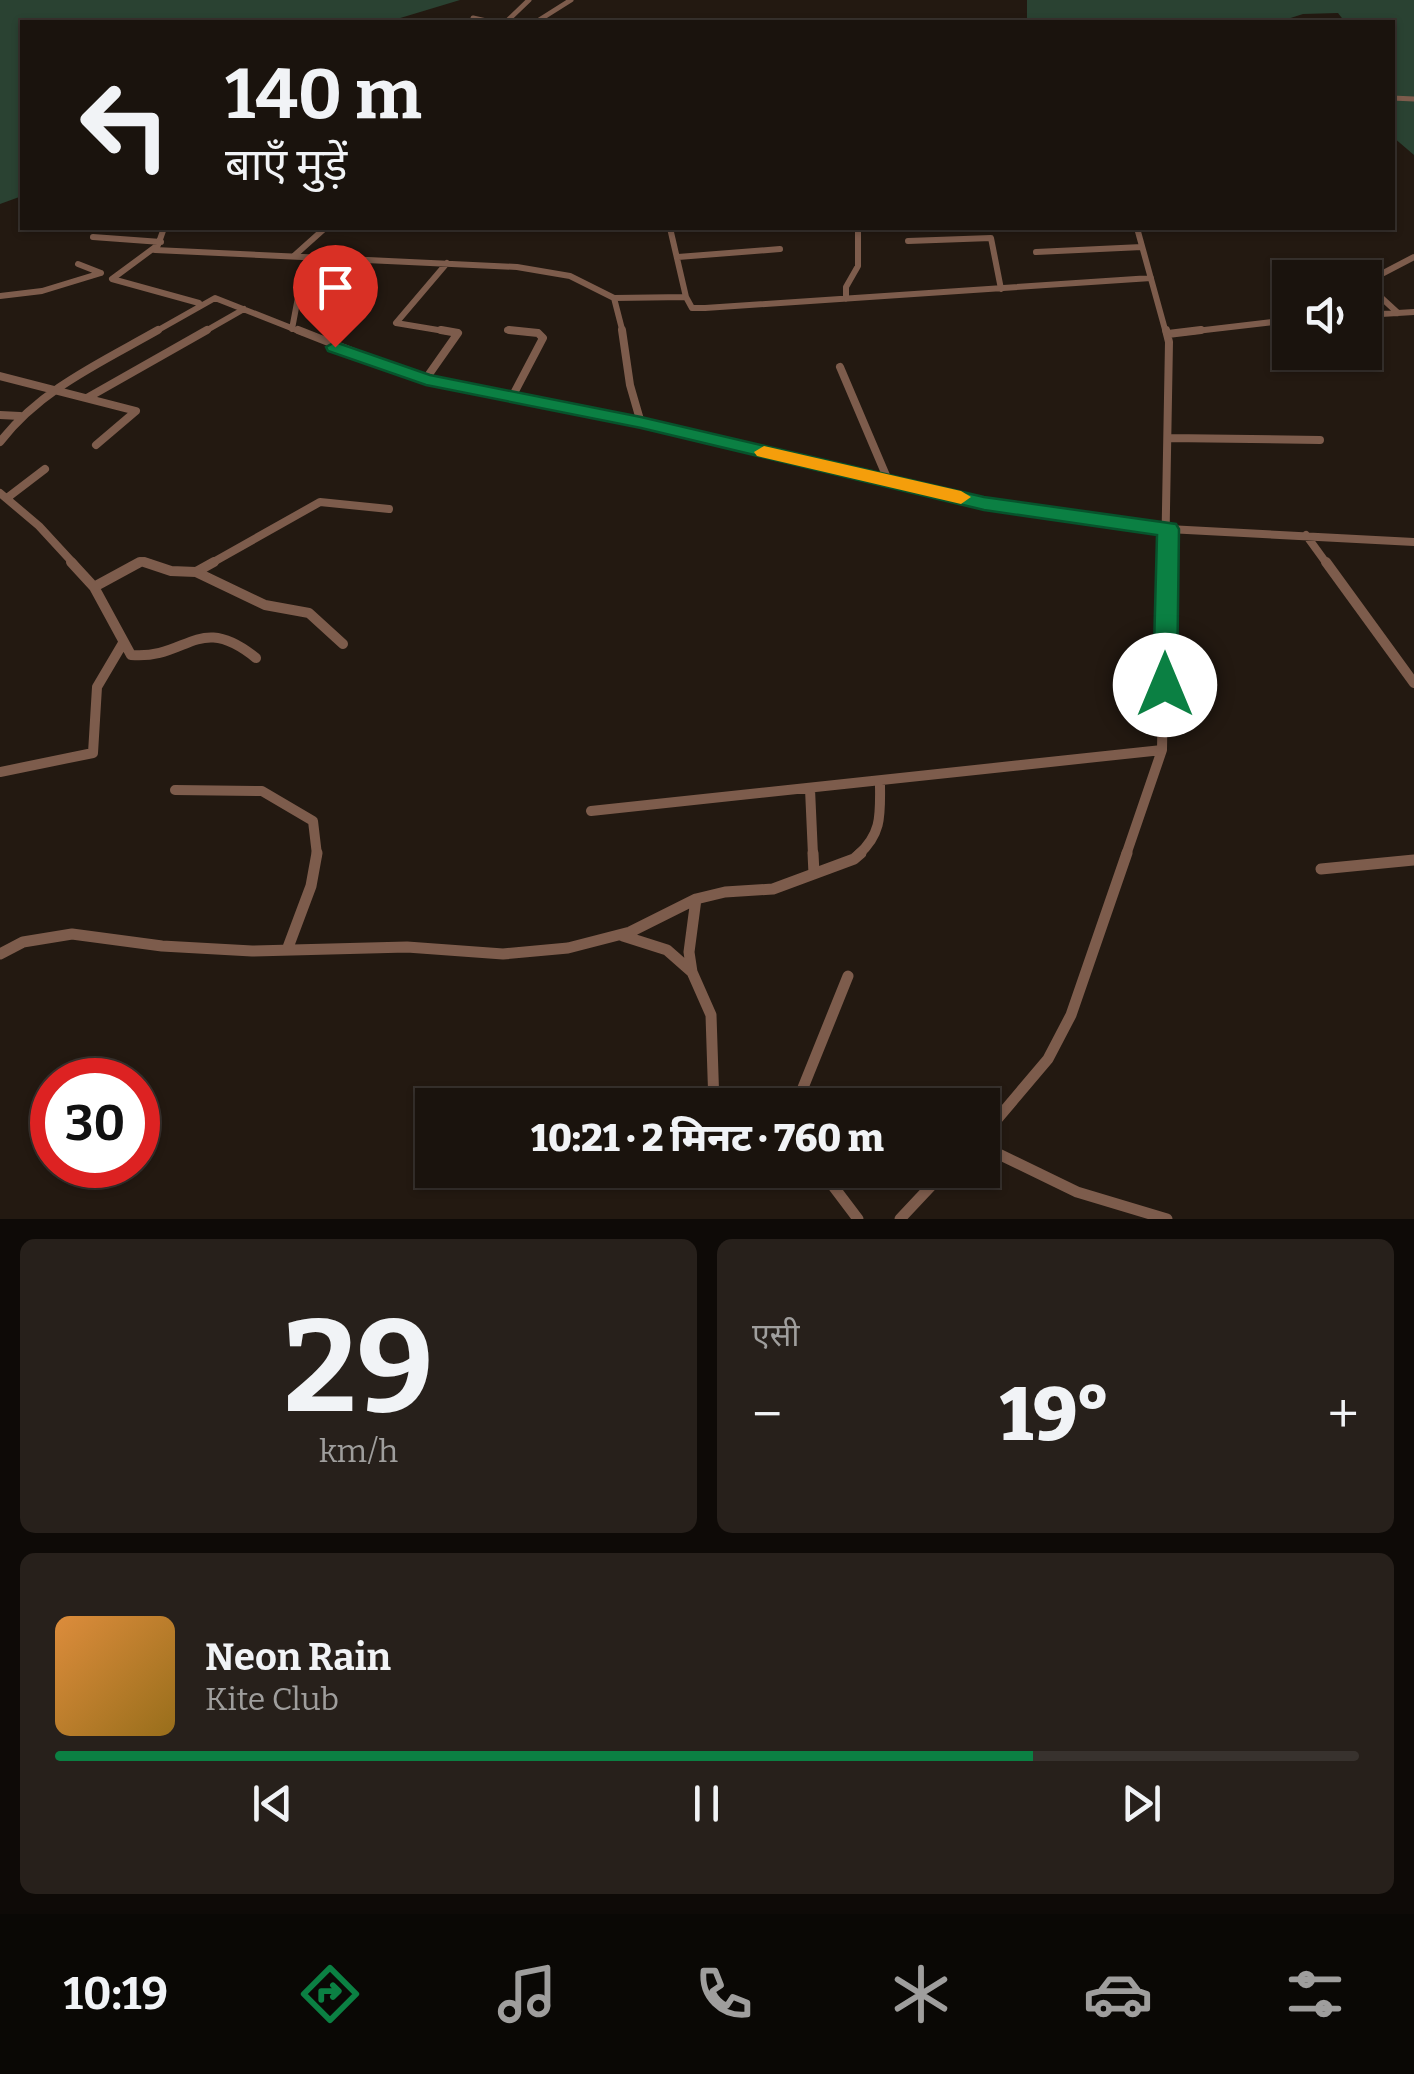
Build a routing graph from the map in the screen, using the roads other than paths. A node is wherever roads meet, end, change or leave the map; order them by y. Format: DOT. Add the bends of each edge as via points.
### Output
graph roads {
  1 [pos="529,0"];
  2 [pos="572,0"];
  3 [pos="473,18"];
  4 [pos="482,20"];
  5 [pos="508,20"];
  6 [pos="539,20"];
  7 [pos="164,230"];
  8 [pos="323,230"];
  9 [pos="671,230"];
  10 [pos="858,230"];
  11 [pos="1138,230"];
  12 [pos="94,237"];
  13 [pos="161,242"];
  14 [pos="908,242"];
  15 [pos="1142,248"];
  16 [pos="780,249"];
  17 [pos="155,250"];
  18 [pos="1036,252"];
  19 [pos="296,255"];
  20 [pos="678,256"];
  21 [pos="1414,257"];
  22 [pos="78,264"];
  23 [pos="448,264"];
  24 [pos="102,273"];
  25 [pos="113,276"];
  26 [pos="1151,278"];
  27 [pos="1001,289"];
  28 [pos="299,292"];
  29 [pos="0,296"];
  30 [pos="686,297"];
  31 [pos="614,298"];
  32 [pos="846,299"];
  33 [pos="199,303"];
  34 [pos="244,308"];
  35 [pos="1406,312"];
  36 [pos="1414,320"];
  37 [pos="1272,322"];
  38 [pos="292,329"];
  39 [pos="507,330"];
  40 [pos="1168,334"];
  41 [pos="840,368"];
  42 [pos="0,377"];
  43 [pos="426,380"];
  44 [pos="50,391"];
  45 [pos="512,397"];
  46 [pos="88,398"];
  47 [pos="0,416"];
  48 [pos="20,416"];
  49 [pos="641,422"];
  50 [pos="1168,438"];
  51 [pos="1320,440"];
  52 [pos="0,442"];
  53 [pos="96,446"];
  54 [pos="45,469"];
  55 [pos="888,480"];
  56 [pos="4,496"];
  57 [pos="389,509"];
  58 [pos="1168,529"];
  59 [pos="1306,536"];
  60 [pos="1414,542"];
  61 [pos="196,572"];
  62 [pos="94,587"];
  63 [pos="122,643"];
  64 [pos="343,644"];
  65 [pos="256,658"];
  66 [pos="1414,683"];
  67 [pos="1162,750"];
  68 [pos="0,772"];
  69 [pos="880,781"];
  70 [pos="810,789"];
  71 [pos="175,790"];
  72 [pos="591,811"];
  73 [pos="1414,860"];
  74 [pos="1321,869"];
  75 [pos="814,874"];
  76 [pos="696,899"];
  77 [pos="620,936"];
  78 [pos="286,950"];
  79 [pos="0,954"];
  80 [pos="692,972"];
  81 [pos="848,976"];
  82 [pos="713,1088"];
  83 [pos="803,1088"];
  84 [pos="1000,1116"];
  85 [pos="1000,1155"];
  86 [pos="835,1188"];
  87 [pos="929,1188"];
  88 [pos="858,1219"];
  89 [pos="900,1219"];
  90 [pos="1166,1219"];
  1 -- 5 [label="street"];
  2 -- 6 [label="street"];
  3 -- 4 [label="street"];
  7 -- 13 [label="street"];
  8 -- 19 [label="street"];
  9 -- 20 [label="street"];
  10 -- 32 [label="street" via="858,266"];
  11 -- 15 [label="street"];
  12 -- 13 [label="street"];
  13 -- 17 [label="street"];
  14 -- 27 [label="street" via="993,239"];
  15 -- 18 [label="street"];
  15 -- 26 [label="street"];
  16 -- 20 [label="street"];
  17 -- 19 [label="street"];
  17 -- 25 [label="street"];
  19 -- 23 [label="street"];
  20 -- 30 [label="street"];
  21 -- 35 [label="street" via="1370,280 1374,291"];
  22 -- 24 [label="street"];
  23 -- 31 [label="street" via="570,276"];
  23 -- 43 [label="street" via="396,323 458,333"];
  24 -- 25 [label="street"];
  24 -- 29 [label="street"];
  25 -- 33 [label="street"];
  26 -- 27 [label="street"];
  26 -- 40 [label="street"];
  27 -- 32 [label="street"];
  28 -- 38 [label="street"];
  30 -- 31 [label="street"];
  30 -- 32 [label="street" via="694,308"];
  31 -- 49 [label="street"];
  33 -- 34 [label="street" via="214,298"];
  33 -- 44 [label="street"];
  34 -- 38 [label="street"];
  34 -- 46 [label="street"];
  35 -- 36 [label="street"];
  37 -- 40 [label="street"];
  38 -- 43 [label="street"];
  39 -- 45 [label="street" via="542,338"];
  40 -- 50 [label="street"];
  41 -- 55 [label="street"];
  42 -- 44 [label="street"];
  43 -- 45 [label="street"];
  44 -- 46 [label="street"];
  44 -- 48 [label="street"];
  45 -- 49 [label="street"];
  46 -- 53 [label="street" via="136,411"];
  47 -- 48 [label="street"];
  48 -- 52 [label="street"];
  49 -- 55 [label="street"];
  50 -- 51 [label="street"];
  50 -- 58 [label="street"];
  54 -- 56 [label="street"];
  55 -- 58 [label="street" via="1029,512"];
  56 -- 62 [label="street"];
  57 -- 61 [label="street" via="320,502"];
  58 -- 59 [label="street"];
  58 -- 67 [label="street"];
  59 -- 60 [label="street"];
  59 -- 66 [label="street"];
  61 -- 62 [label="street" via="142,561"];
  61 -- 64 [label="street" via="265,605 316,617"];
  62 -- 63 [label="street"];
  63 -- 65 [label="street" via="130,655 142,657 226,637"];
  63 -- 68 [label="street" via="98,687 93,753"];
  67 -- 69 [label="street"];
  67 -- 84 [label="street" via="1071,1015 1048,1059"];
  69 -- 70 [label="street"];
  69 -- 75 [label="street" via="874,841 854,859"];
  70 -- 72 [label="street"];
  70 -- 75 [label="street"];
  71 -- 78 [label="street" via="262,792 313,821 317,851 311,880"];
  73 -- 74 [label="street"];
  75 -- 76 [label="street" via="773,889"];
  76 -- 77 [label="street"];
  76 -- 80 [label="street"];
  77 -- 78 [label="street" via="503,954 407,947"];
  77 -- 80 [label="street" via="658,946"];
  78 -- 79 [label="street" via="162,946 72,934 23,942"];
  80 -- 82 [label="street" via="711,1015"];
  81 -- 83 [label="street"];
  85 -- 90 [label="street" via="1077,1192"];
  86 -- 88 [label="street"];
  87 -- 89 [label="street"];
}
